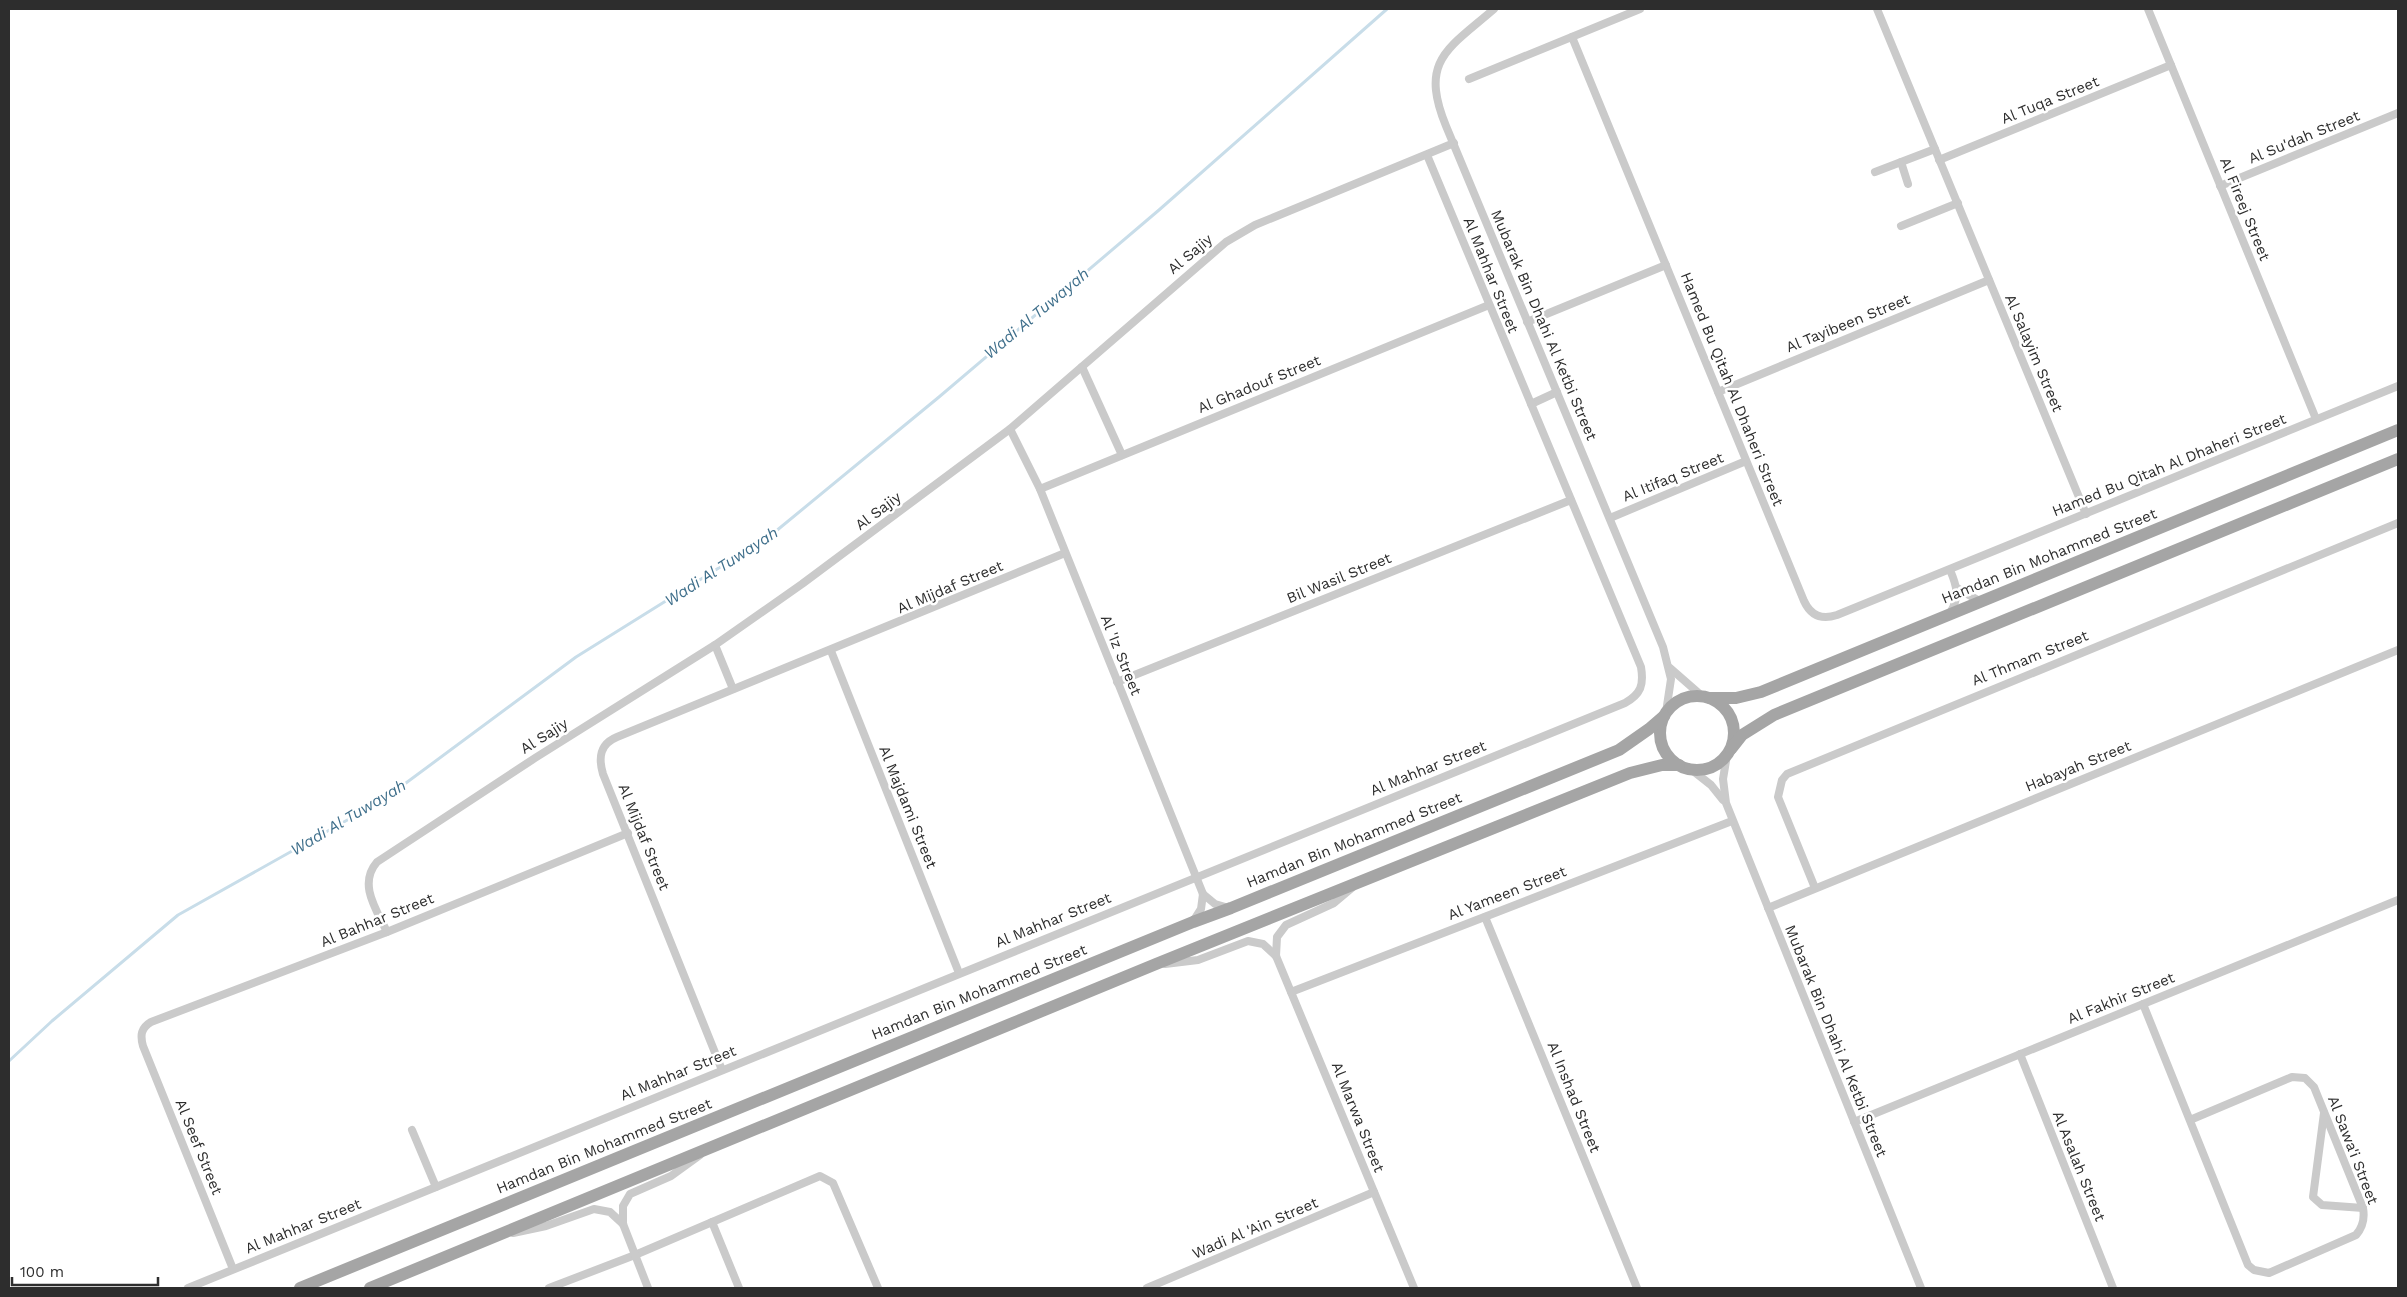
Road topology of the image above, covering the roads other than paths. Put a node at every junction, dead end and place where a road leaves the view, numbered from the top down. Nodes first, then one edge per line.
1 (1494, 9) edge
2 (1640, 9) edge
3 (1878, 9) edge
4 (2148, 9) edge
5 (1572, 37) junction
6 (2171, 65) junction
7 (1469, 79) dead end
8 (2398, 113) edge
9 (1454, 143) junction
10 (1935, 149) junction
11 (1427, 156) junction
12 (1939, 160) junction
13 (1900, 162) junction
14 (1875, 172) dead end
15 (1908, 184) dead end
16 (2220, 186) junction
17 (1958, 203) junction
18 (1901, 226) dead end
19 (1666, 265) junction
20 (1989, 280) junction
21 (1489, 305) junction
22 (1527, 322) junction
23 (1082, 367) junction
24 (2398, 386) edge
25 (1557, 392) junction
26 (1718, 392) junction
27 (1530, 404) junction
28 (2316, 419) junction
29 (1010, 429) junction
30 (2398, 430) edge
31 (1122, 456) junction
32 (2398, 459) edge
33 (1746, 461) junction
34 (1040, 489) junction
35 (1571, 500) junction
36 (2086, 514) junction
37 (1610, 518) junction
38 (2398, 523) edge
39 (1066, 554) junction
40 (1950, 570) junction
41 (1957, 588) junction
42 (1982, 602) junction
43 (1949, 614) junction
44 (715, 646) junction
45 (2398, 650) edge
46 (831, 651) junction
47 (1670, 668) junction
48 (1117, 682) junction
49 (733, 689) junction
50 (1706, 697) junction
51 (1665, 714) junction
52 (1729, 752) junction
53 (1679, 765) junction
54 (1692, 770) junction
55 (1726, 803) junction
56 (1732, 821) junction
57 (628, 833) junction
58 (1196, 877) junction
59 (1354, 885) junction
60 (1815, 888) junction
61 (1203, 894) junction
62 (2398, 900) edge
63 (1231, 908) junction
64 (1768, 908) junction
65 (1485, 917) junction
66 (1193, 922) junction
67 (387, 932) junction
68 (1276, 956) junction
69 (1156, 964) junction
70 (959, 973) junction
71 (1291, 992) junction
72 (2143, 1004) junction
73 (141, 1034) joint
74 (2020, 1054) junction
75 (722, 1070) junction
76 (2325, 1112) junction
77 (2190, 1120) junction
78 (1854, 1122) junction
79 (412, 1130) dead end
80 (706, 1151) junction
81 (436, 1187) junction
82 (1374, 1192) junction
83 (2363, 1208) junction
84 (712, 1222) junction
85 (623, 1224) junction
86 (499, 1235) junction
87 (635, 1255) junction
88 (233, 1269) junction
89 (188, 1288) edge
90 (300, 1288) edge
91 (370, 1288) edge
92 (549, 1288) edge
93 (648, 1288) edge
94 (739, 1288) edge
95 (878, 1288) edge
96 (1147, 1288) edge
97 (1414, 1288) edge
98 (1637, 1288) edge
99 (1921, 1288) edge
100 (2112, 1288) edge

1 - 9 street, Mubarak Bin Dhahi Al Ketbi Street
2 - 5 street
3 - 10 street, Al Salayim Street
4 - 6 street, Al Fireej Street
5 - 7 street
5 - 19 street, Hamed Bu Qitah Al Dhaheri Street
6 - 12 street, Al Tuqa Street
6 - 16 street, Al Fireej Street
8 - 16 street, Al Su'dah Street
9 - 11 street, Al Sajiy
9 - 22 street, Mubarak Bin Dhahi Al Ketbi Street
10 - 12 street, Al Salayim Street
10 - 13 street
11 - 21 street, Al Mahhar Street
11 - 23 street, Al Sajiy
12 - 17 street, Al Salayim Street
13 - 14 street
13 - 15 street
16 - 28 street, Al Fireej Street
17 - 18 street
17 - 20 street, Al Salayim Street
19 - 22 street
19 - 26 street, Hamed Bu Qitah Al Dhaheri Street
20 - 26 street, Al Tayibeen Street
20 - 36 street, Al Salayim Street
21 - 27 street, Al Mahhar Street
21 - 31 street, Al Ghadouf Street
22 - 25 street, Mubarak Bin Dhahi Al Ketbi Street
23 - 29 street, Al Sajiy
23 - 31 street
24 - 28 street, Hamed Bu Qitah Al Dhaheri Street
25 - 27 street
25 - 37 street, Mubarak Bin Dhahi Al Ketbi Street
26 - 33 street, Hamed Bu Qitah Al Dhaheri Street
27 - 35 street, Al Mahhar Street
28 - 36 street, Hamed Bu Qitah Al Dhaheri Street
29 - 34 street, Al 'Iz Street
29 - 44 street, Al Sajiy
30 - 42 main road, Hamdan Bin Mohammed Street
31 - 34 street, Al Ghadouf Street
32 - 52 main road
33 - 37 street, Al Itifaq Street
33 - 40 street, Hamed Bu Qitah Al Dhaheri Street
34 - 39 street, Al 'Iz Street
35 - 48 street, Bil Wasil Street
35 - 58 street, Al Mahhar Street
36 - 40 street, Hamed Bu Qitah Al Dhaheri Street
37 - 47 street, Mubarak Bin Dhahi Al Ketbi Street
38 - 60 street, Al Thmam Street
39 - 46 street, Al Mijdaf Street
39 - 48 street, Al 'Iz Street
40 - 41 street
41 - 42 street
41 - 43 street
42 - 43 main road, Hamdan Bin Mohammed Street
43 - 50 main road, Hamdan Bin Mohammed Street
44 - 49 street
44 - 67 street, Al Sajiy
45 - 60 street, Habayah Street
46 - 49 street, Al Mijdaf Street
46 - 70 street, Al Majdami Street
47 - 50 street, Mubarak Bin Dhahi Al Ketbi Street
47 - 51 street, Mubarak Bin Dhahi Al Ketbi Street
48 - 58 street, Al 'Iz Street
49 - 57 street, Al Mijdaf Street
50 - 51 main road
50 - 52 main road
51 - 53 main road
51 - 63 main road, Hamdan Bin Mohammed Street
52 - 54 main road
52 - 55 street, Mubarak Bin Dhahi Al Ketbi Street
53 - 54 main road
53 - 59 main road
54 - 55 street, Mubarak Bin Dhahi Al Ketbi Street
55 - 56 street, Mubarak Bin Dhahi Al Ketbi Street
56 - 64 street, Mubarak Bin Dhahi Al Ketbi Street
56 - 65 street, Al Yameen Street
57 - 67 street, Al Bahhar Street
57 - 75 street, Al Mijdaf Street
58 - 61 street, Al 'Iz Street
58 - 70 street, Al Mahhar Street
59 - 68 street
59 - 69 main road
60 - 64 street, Habayah Street
61 - 63 street
61 - 66 street
62 - 72 street, Al Fakhir Street
63 - 66 main road, Hamdan Bin Mohammed Street
64 - 78 street, Mubarak Bin Dhahi Al Ketbi Street
65 - 71 street, Al Yameen Street
65 - 98 street, Al Inshad Street
66 - 90 main road, Hamdan Bin Mohammed Street
67 - 73 street, Al Bahhar Street
68 - 69 street
68 - 71 street, Al Marwa Street
69 - 80 main road
70 - 75 street, Al Mahhar Street
71 - 82 street, Al Marwa Street
72 - 74 street, Al Fakhir Street
72 - 77 street, Al Sawa'i Street
73 - 88 street, Al Seef Street
74 - 78 street, Al Fakhir Street
74 - 100 street, Al Asalah Street
75 - 81 street, Al Mahhar Street
76 - 77 street, Al Sawa'i Street
76 - 83 street, Al Sawa'i Street
76 - 83 street
77 - 83 street, Al Sawa'i Street
78 - 99 street, Mubarak Bin Dhahi Al Ketbi Street
79 - 81 street
80 - 85 street
80 - 86 main road
81 - 88 street, Al Mahhar Street
82 - 96 street, Wadi Al 'Ain Street
82 - 97 street, Al Marwa Street
84 - 87 street
84 - 94 street
84 - 95 street
85 - 86 street
85 - 87 street
86 - 91 main road
87 - 92 street
87 - 93 street
88 - 89 street, Al Mahhar Street

